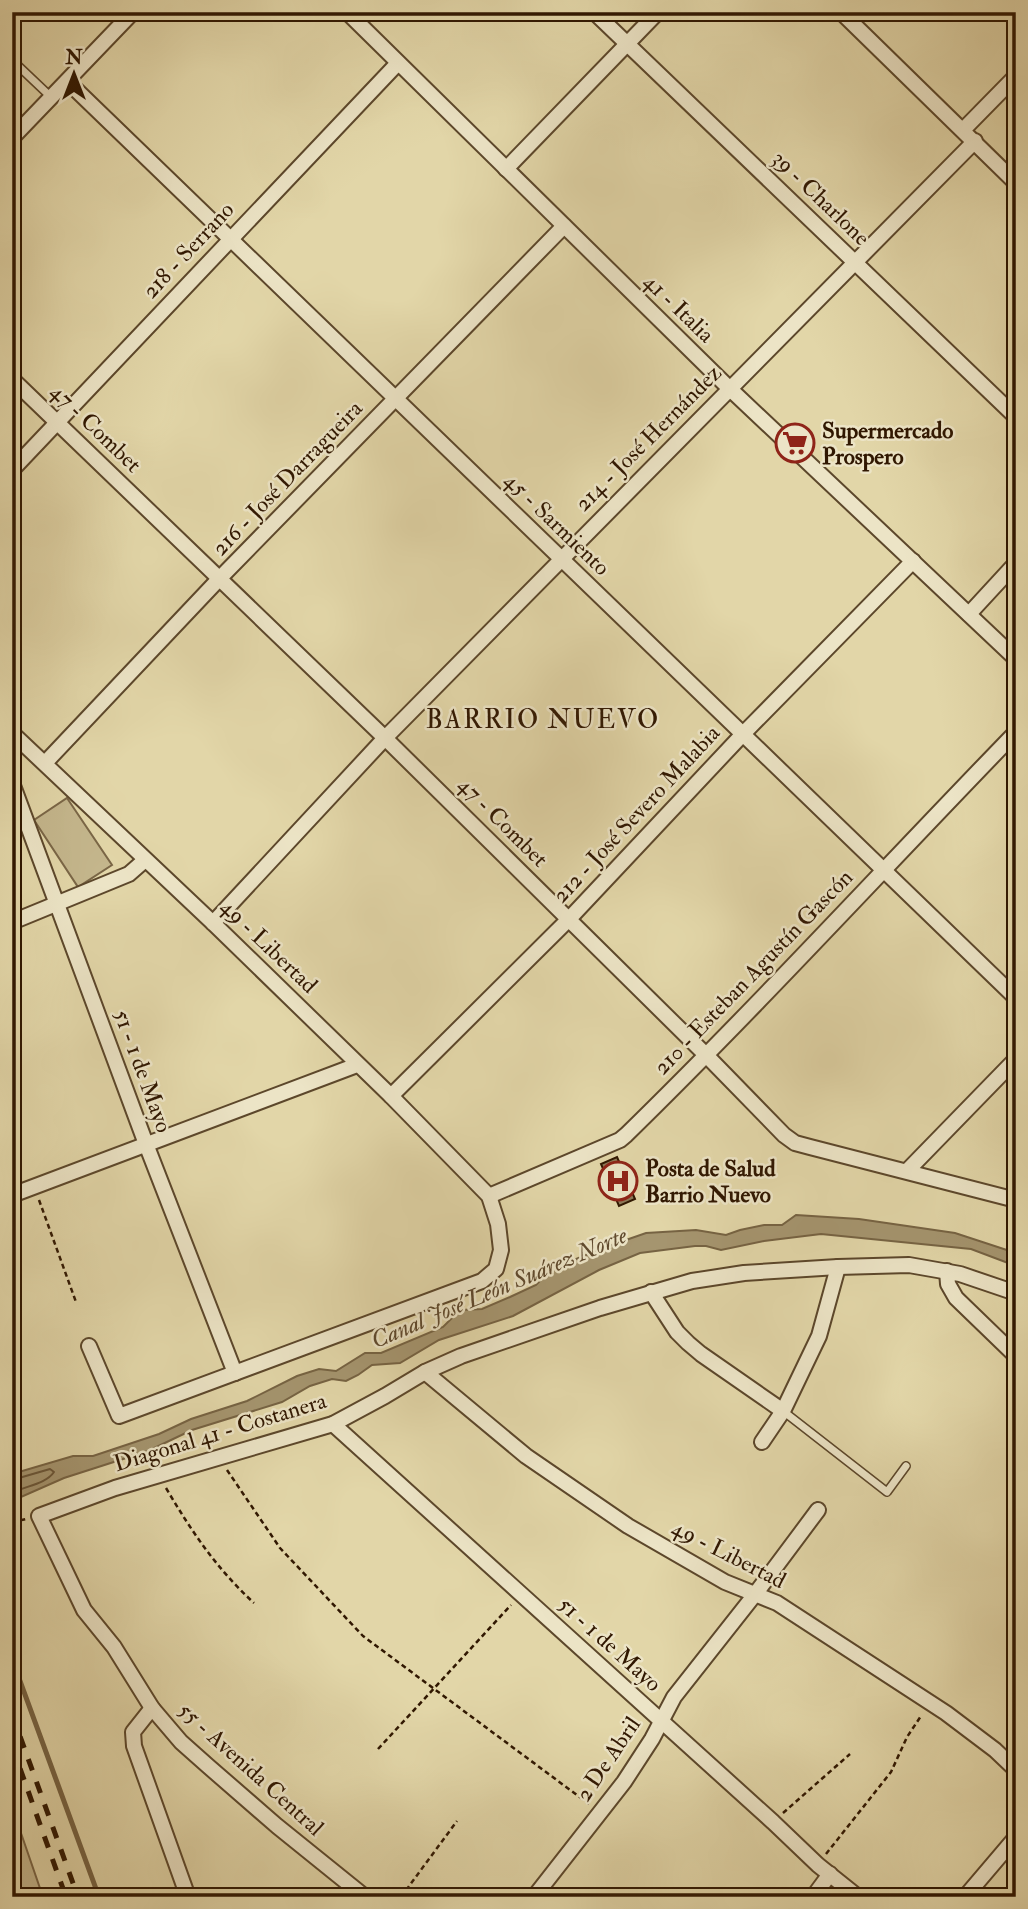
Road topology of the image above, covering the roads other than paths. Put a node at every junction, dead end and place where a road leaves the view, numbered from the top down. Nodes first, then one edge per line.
1 (133, 12) edge
2 (347, 12) edge
3 (594, 12) edge
4 (658, 12) edge
5 (842, 12) edge
6 (627, 44) junction
7 (12, 60) edge
8 (398, 63) junction
9 (1016, 76) edge
10 (68, 82) junction
11 (51, 98) junction
12 (963, 130) junction
13 (12, 138) edge
14 (975, 141) junction
15 (506, 169) junction
16 (1016, 183) edge
17 (564, 226) junction
18 (230, 238) junction
19 (855, 263) junction
20 (12, 379) edge
21 (729, 388) junction
22 (395, 400) junction
23 (1016, 416) edge
24 (58, 422) junction
25 (12, 470) edge
26 (561, 559) junction
27 (913, 561) junction
28 (1016, 563) edge
29 (219, 579) junction
30 (969, 614) junction
31 (1016, 659) edge
32 (1016, 732) edge
33 (12, 733) edge
34 (742, 734) junction
35 (385, 738) junction
36 (45, 763) junction
37 (12, 783) edge
38 (145, 860) junction
39 (883, 869) junction
40 (58, 903) junction
41 (569, 919) junction
42 (12, 922) edge
43 (213, 923) junction
44 (1016, 998) edge
45 (707, 1056) junction
46 (1016, 1059) edge
47 (357, 1065) junction
48 (391, 1096) junction
49 (145, 1143) junction
50 (907, 1171) junction
51 (12, 1195) edge
52 (489, 1196) junction
53 (1016, 1200) edge
54 (838, 1267) junction
55 (947, 1271) junction
56 (651, 1292) junction
57 (1016, 1293) edge
58 (89, 1346) dead end
59 (1016, 1356) edge
60 (425, 1372) junction
61 (235, 1373) junction
62 (783, 1411) junction
63 (333, 1424) junction
64 (762, 1442) dead end
65 (906, 1466) dead end
66 (818, 1510) dead end
67 (39, 1516) joint
68 (756, 1593) junction
69 (152, 1708) junction
70 (661, 1721) junction
71 (1016, 1770) edge
72 (1016, 1837) edge
73 (830, 1874) junction
74 (188, 1897) edge
75 (365, 1897) edge
76 (534, 1897) edge
77 (813, 1897) edge
78 (858, 1897) edge
79 (965, 1897) edge

1 - 10 street
2 - 8 street, 41 - Italia
3 - 6 street, 39 - Charlone
4 - 6 street
5 - 12 street
6 - 15 street
6 - 19 street, 39 - Charlone
7 - 11 lane
8 - 15 street, 41 - Italia
8 - 18 street, 218 - Serrano
9 - 12 street
10 - 11 street
10 - 18 street, 45 - Sarmiento
11 - 13 street
12 - 14 street
14 - 16 street
14 - 19 street, 214 - José Hernández
15 - 17 street, 41 - Italia
17 - 21 street, 41 - Italia
17 - 22 street, 216 - José Darragueira
18 - 22 street, 45 - Sarmiento
18 - 24 street, 218 - Serrano
19 - 21 street, 214 - José Hernández
19 - 23 street, 39 - Charlone
20 - 24 street, 47 - Combet
21 - 26 street, 214 - José Hernández
21 - 27 street, 41 - Italia
22 - 26 street, 45 - Sarmiento
22 - 29 street, 216 - José Darragueira
24 - 25 street, 218 - Serrano
24 - 29 street, 47 - Combet
26 - 34 street, 45 - Sarmiento
26 - 35 street, 214 - José Hernández
27 - 30 street, 41 - Italia
27 - 34 street, 212 - José Severo Malabia
28 - 30 street
29 - 35 street, 47 - Combet
29 - 36 street, 216 - José Darragueira
30 - 31 street, 41 - Italia
32 - 39 street, 210 - Esteban Agustín Gascón
33 - 36 street, 49 - Libertad
34 - 39 street, 45 - Sarmiento
34 - 41 street, 212 - José Severo Malabia
35 - 41 street, 47 - Combet
35 - 43 street, 214 - José Hernández
36 - 38 street, 49 - Libertad
37 - 40 street, 51 - 1 de Mayo
38 - 40 street
38 - 43 street, 49 - Libertad
39 - 44 street, 45 - Sarmiento
39 - 45 street, 210 - Esteban Agustín Gascón
40 - 42 street
40 - 49 street, 51 - 1 de Mayo
41 - 45 street, 47 - Combet
41 - 48 street, 212 - José Severo Malabia
43 - 47 street, 49 - Libertad
45 - 50 street, 47 - Combet
45 - 52 street, 210 - Esteban Agustín Gascón
46 - 50 street
47 - 48 street, 49 - Libertad
47 - 49 street
48 - 52 street, 49 - Libertad
49 - 51 street
49 - 61 street, 51 - 1 de Mayo
50 - 53 street, 47 - Combet
52 - 61 street
54 - 55 street, Diagonal 41 - Costanera
54 - 56 street, Diagonal 41 - Costanera
54 - 62 street
55 - 57 street, Diagonal 41 - Costanera
55 - 59 street
56 - 60 street, Diagonal 41 - Costanera
56 - 62 street
58 - 61 street
60 - 63 street, Diagonal 41 - Costanera
60 - 68 street, 49 - Libertad
62 - 64 street
62 - 65 lane
63 - 67 street, Diagonal 41 - Costanera
63 - 70 street, 51 - 1 de Mayo
66 - 68 street, 2 De Abril
67 - 69 street, 55 - Avenida Central
68 - 70 street, 2 De Abril
68 - 71 street, 49 - Libertad
69 - 74 street
69 - 75 street, 55 - Avenida Central
70 - 73 street, 51 - 1 de Mayo
70 - 76 street, 2 De Abril
72 - 79 street
73 - 77 street
73 - 78 street, 51 - 1 de Mayo

